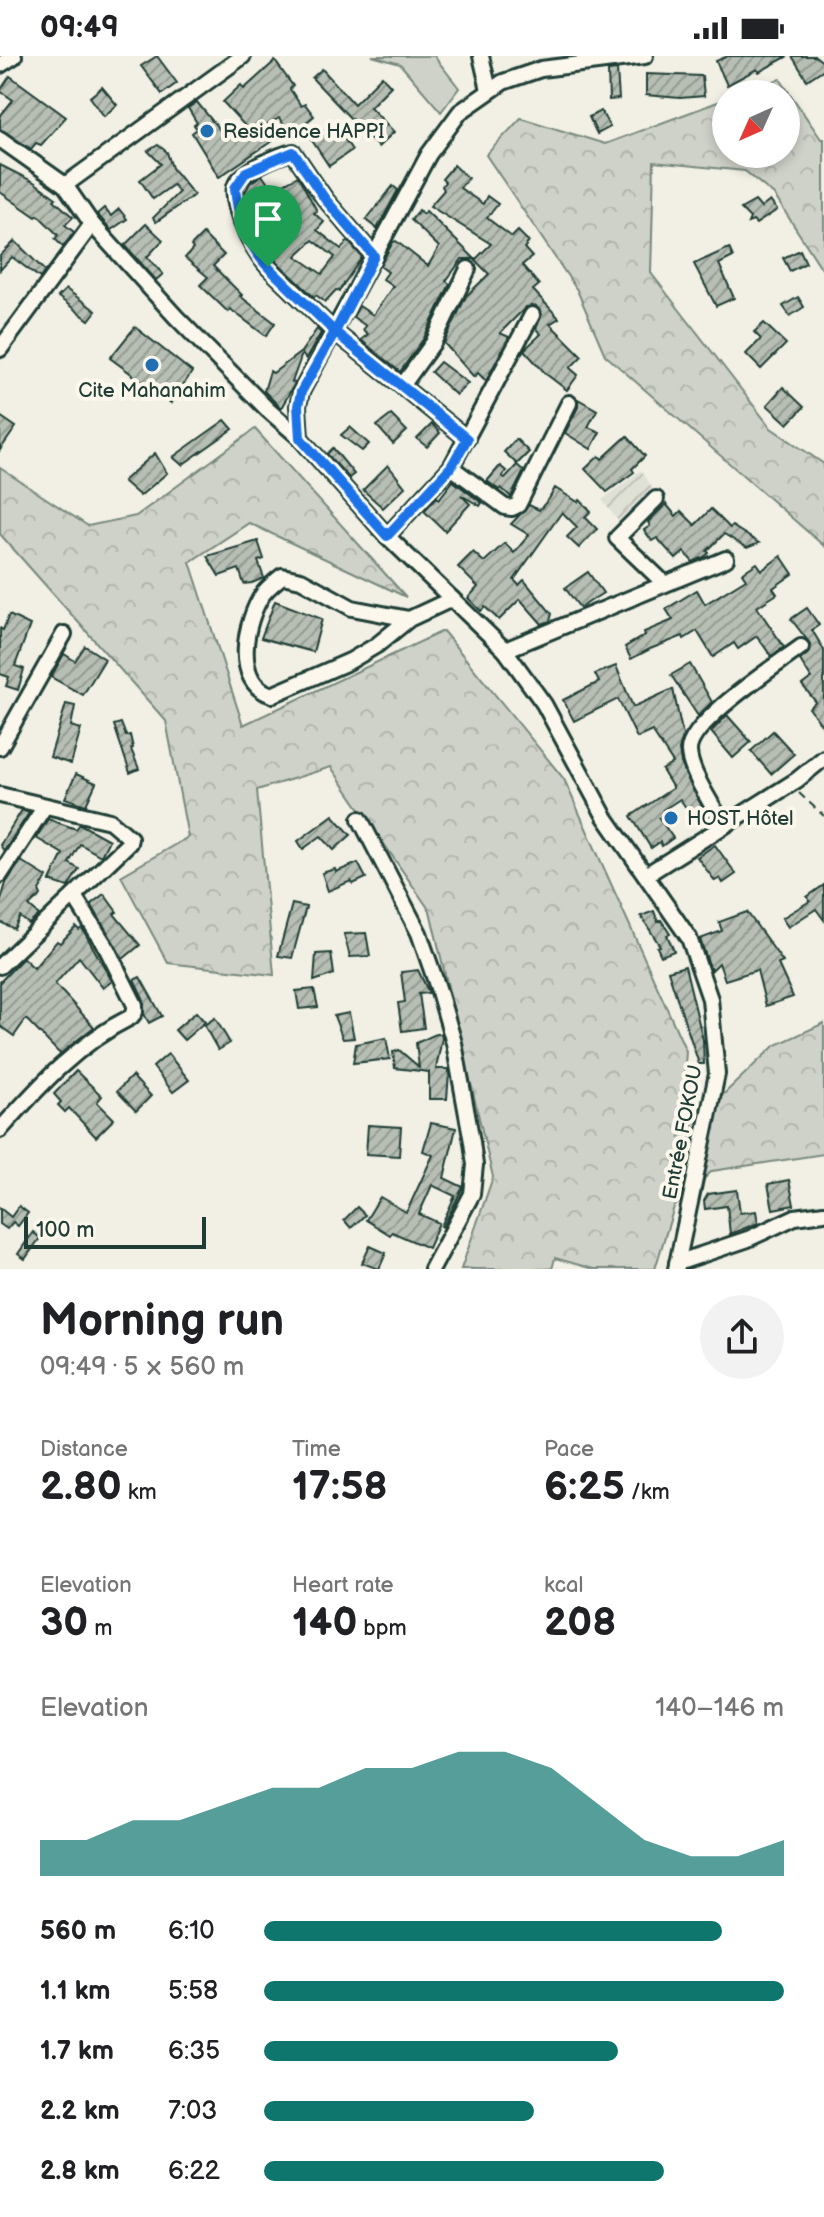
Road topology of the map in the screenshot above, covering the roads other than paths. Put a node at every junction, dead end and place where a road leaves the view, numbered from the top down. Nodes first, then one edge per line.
1 (14, 56) edge
2 (243, 56) edge
3 (481, 56) edge
4 (645, 56) edge
5 (0, 65) edge
6 (489, 90) junction
7 (2, 144) edge
8 (65, 185) junction
9 (92, 224) junction
10 (374, 256) junction
11 (468, 269) dead end
12 (532, 315) dead end
13 (335, 332) junction
14 (0, 349) edge
15 (402, 386) junction
16 (569, 403) dead end
17 (300, 438) junction
18 (467, 439) junction
19 (451, 467) junction
20 (656, 499) dead end
21 (387, 536) junction
22 (726, 559) dead end
23 (665, 584) junction
24 (452, 599) junction
25 (409, 619) junction
26 (64, 634) dead end
27 (801, 647) dead end
28 (505, 650) junction
29 (0, 747) edge
30 (824, 758) edge
31 (0, 795) edge
32 (45, 806) junction
33 (360, 819) dead end
34 (724, 826) junction
35 (0, 875) edge
36 (646, 875) junction
37 (74, 896) junction
38 (0, 966) edge
39 (0, 1130) edge
40 (824, 1213) edge
41 (676, 1266) edge
42 (432, 1269) edge

1 - 5 street
2 - 8 street
3 - 6 street
4 - 6 street
6 - 10 street
7 - 8 street
8 - 9 street, Entrée FOKOU
9 - 14 street
9 - 17 street, Entrée FOKOU
10 - 13 street
10 - 13 street
11 - 15 street
12 - 18 street
13 - 15 street
13 - 17 street
15 - 18 street
16 - 19 street
17 - 21 street, Entrée FOKOU
18 - 19 street
19 - 21 street
20 - 23 street
21 - 24 street, Entrée FOKOU
22 - 23 street
23 - 28 street
24 - 25 street
24 - 28 street, Entrée FOKOU
25 - 25 street
26 - 29 street
27 - 34 street
28 - 36 street, Entrée FOKOU
30 - 34 street
31 - 32 street
32 - 35 street
32 - 37 street
33 - 42 street
34 - 36 street
36 - 41 street, Entrée FOKOU
37 - 38 street
37 - 39 street
40 - 41 street

